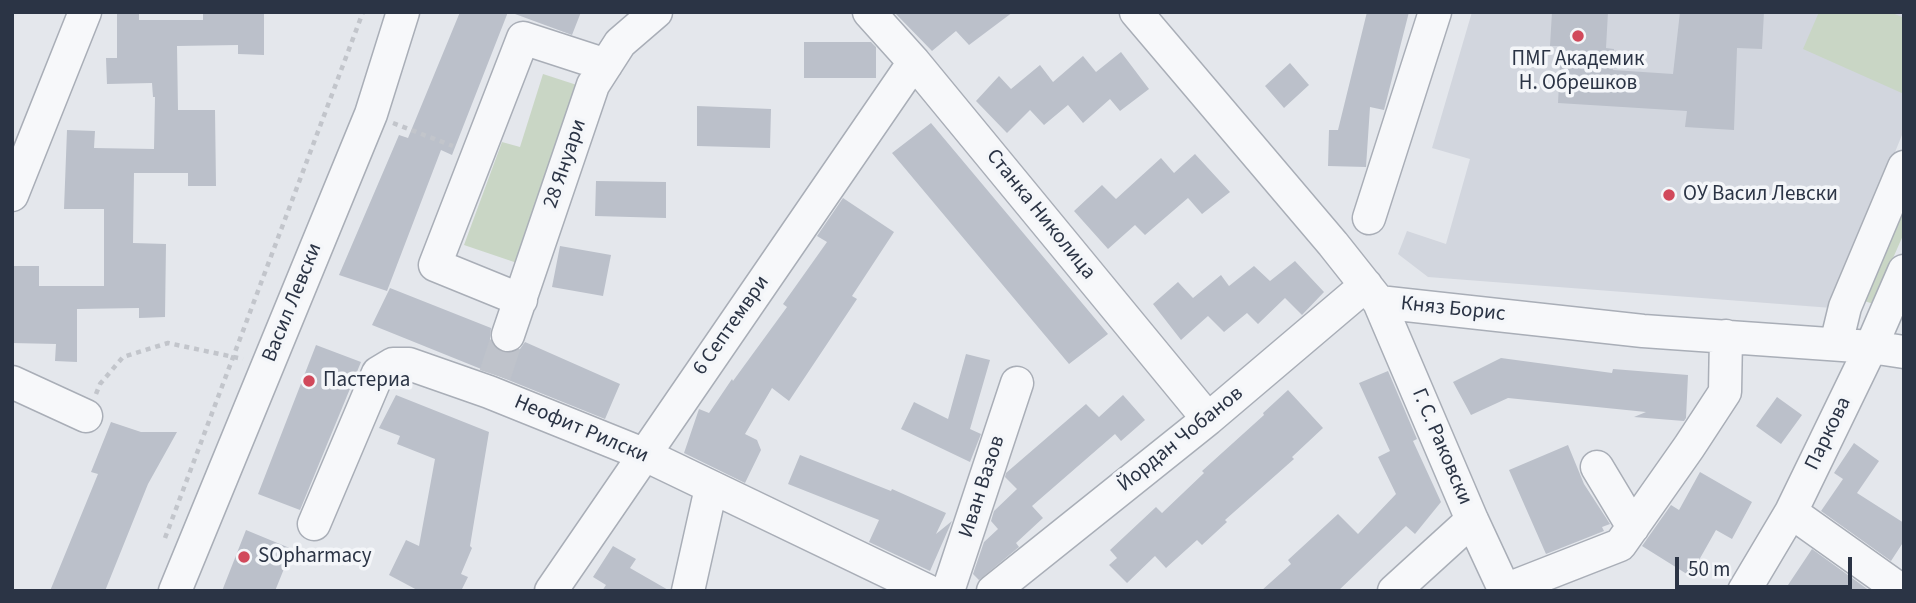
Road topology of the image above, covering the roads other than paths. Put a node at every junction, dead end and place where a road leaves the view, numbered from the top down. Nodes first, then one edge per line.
1 (85, 12) edge
2 (403, 12) edge
3 (869, 12) edge
4 (1435, 12) edge
5 (639, 18) edge
6 (1151, 18) edge
7 (914, 62) junction
8 (606, 65) junction
9 (1904, 167) edge
10 (12, 195) edge
11 (1369, 218) dead end
12 (1904, 271) edge
13 (1373, 294) junction
14 (521, 300) junction
15 (508, 335) tunnel mouth
16 (1726, 336) junction
17 (1836, 344) junction
18 (1871, 346) junction
19 (1904, 352) edge
20 (12, 382) edge
21 (1017, 383) dead end
22 (86, 416) road end
23 (1208, 419) junction
24 (643, 454) junction
25 (1597, 467) dead end
26 (711, 488) junction
27 (1791, 512) junction
28 (1472, 520) junction
29 (314, 524) dead end
30 (1633, 527) junction
31 (1505, 590) edge
32 (175, 591) edge
33 (551, 591) edge
34 (688, 591) edge
35 (928, 591) edge
36 (948, 591) edge
37 (993, 591) edge
38 (1394, 591) edge
39 (1744, 591) edge
40 (1902, 591) edge

1 - 10 street
2 - 32 street, Васил Левски
3 - 7 street, Станка Николица
4 - 11 street
5 - 8 street, 28 Януари
6 - 13 street
7 - 23 street, Станка Николица
7 - 24 street, 6 Септември
8 - 14 street, 28 Януари
8 - 14 street
9 - 17 street
12 - 18 street, Паркова
13 - 16 street, Княз Борис
13 - 23 street, Йордан Чобанов
13 - 28 street, Г. С. Раковски
14 - 15 street, 28 Януари
16 - 17 street, Княз Борис
16 - 30 street
17 - 18 street, Княз Борис
18 - 19 street, Княз Борис
18 - 27 street, Паркова
20 - 22 street
21 - 36 street, Иван Вазов
23 - 37 street, Йордан Чобанов
24 - 26 street, Неофит Рилски
24 - 29 street, Неофит Рилски
24 - 33 street, 6 Септември
25 - 30 street
26 - 34 street
26 - 35 street, Неофит Рилски
27 - 39 street, Паркова
27 - 40 street
28 - 31 street, Г. С. Раковски
28 - 38 street
30 - 31 street

